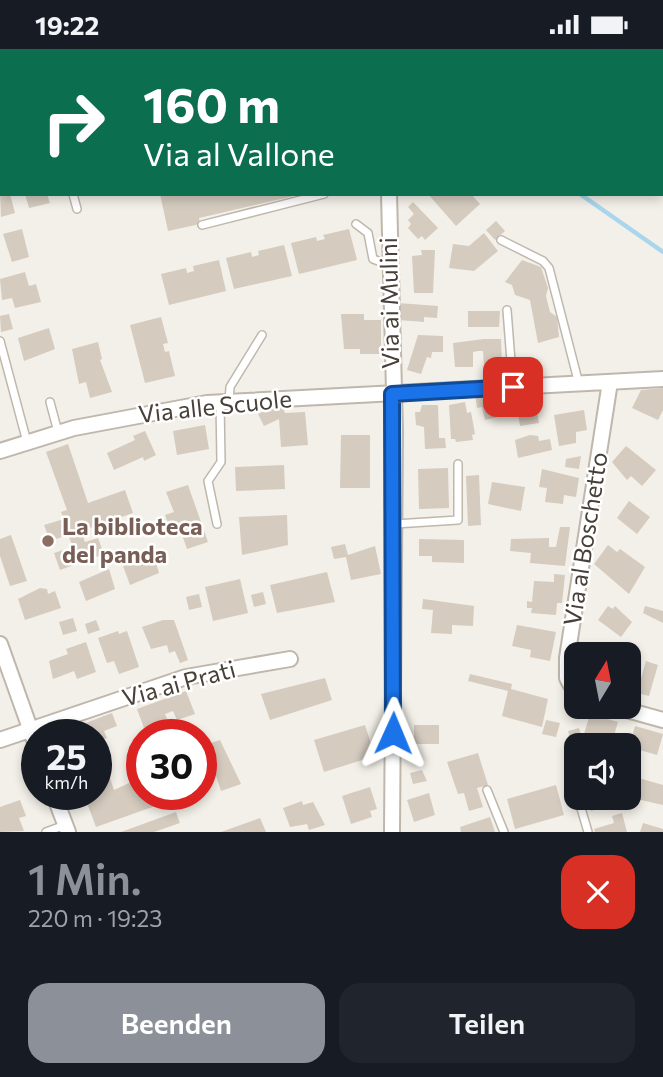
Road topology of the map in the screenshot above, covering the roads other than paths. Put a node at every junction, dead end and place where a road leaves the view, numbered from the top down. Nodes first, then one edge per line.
1 (74, 196) edge
2 (316, 196) edge
3 (389, 196) edge
4 (77, 209) dead end
5 (356, 224) dead end
6 (202, 225) dead end
7 (501, 240) dead end
8 (389, 265) junction
9 (507, 310) dead end
10 (262, 335) dead end
11 (0, 341) edge
12 (663, 379) edge
13 (610, 382) junction
14 (579, 384) junction
15 (513, 387) junction
16 (392, 394) junction
17 (50, 402) dead end
18 (224, 402) junction
19 (58, 432) junction
20 (27, 442) junction
21 (0, 451) edge
22 (458, 464) dead end
23 (217, 524) dead end
24 (395, 524) junction
25 (569, 642) edge
26 (0, 644) edge
27 (290, 659) dead end
28 (641, 714) edge
29 (26, 719) edge
30 (60, 719) edge
31 (663, 720) edge
32 (21, 732) edge
33 (0, 740) edge
34 (487, 790) dead end
35 (59, 810) edge
36 (582, 810) edge
37 (66, 828) edge
38 (46, 832) edge
39 (392, 832) edge
40 (504, 832) edge
41 (588, 832) edge

1 - 4 lane
2 - 6 lane
3 - 8 street, Via ai Mulini
5 - 8 lane
7 - 14 lane
8 - 16 street, Via ai Mulini
9 - 15 lane
10 - 18 lane
11 - 20 lane
12 - 13 street, Via alle Scuole
13 - 14 street, Via alle Scuole
13 - 25 street, Via al Boschetto
14 - 15 street, Via alle Scuole
15 - 16 street, Via alle Scuole
16 - 18 street, Via alle Scuole
16 - 24 street, Via ai Mulini
17 - 19 lane
18 - 19 street, Via alle Scuole
18 - 23 lane
19 - 20 street, Via alle Scuole
20 - 21 street, Via alle Scuole
22 - 24 lane
24 - 39 street, Via ai Mulini
26 - 29 street
27 - 30 street, Via ai Prati
28 - 31 street
32 - 33 street, Via ai Prati
34 - 40 lane
35 - 37 street
36 - 41 lane
37 - 38 lane

